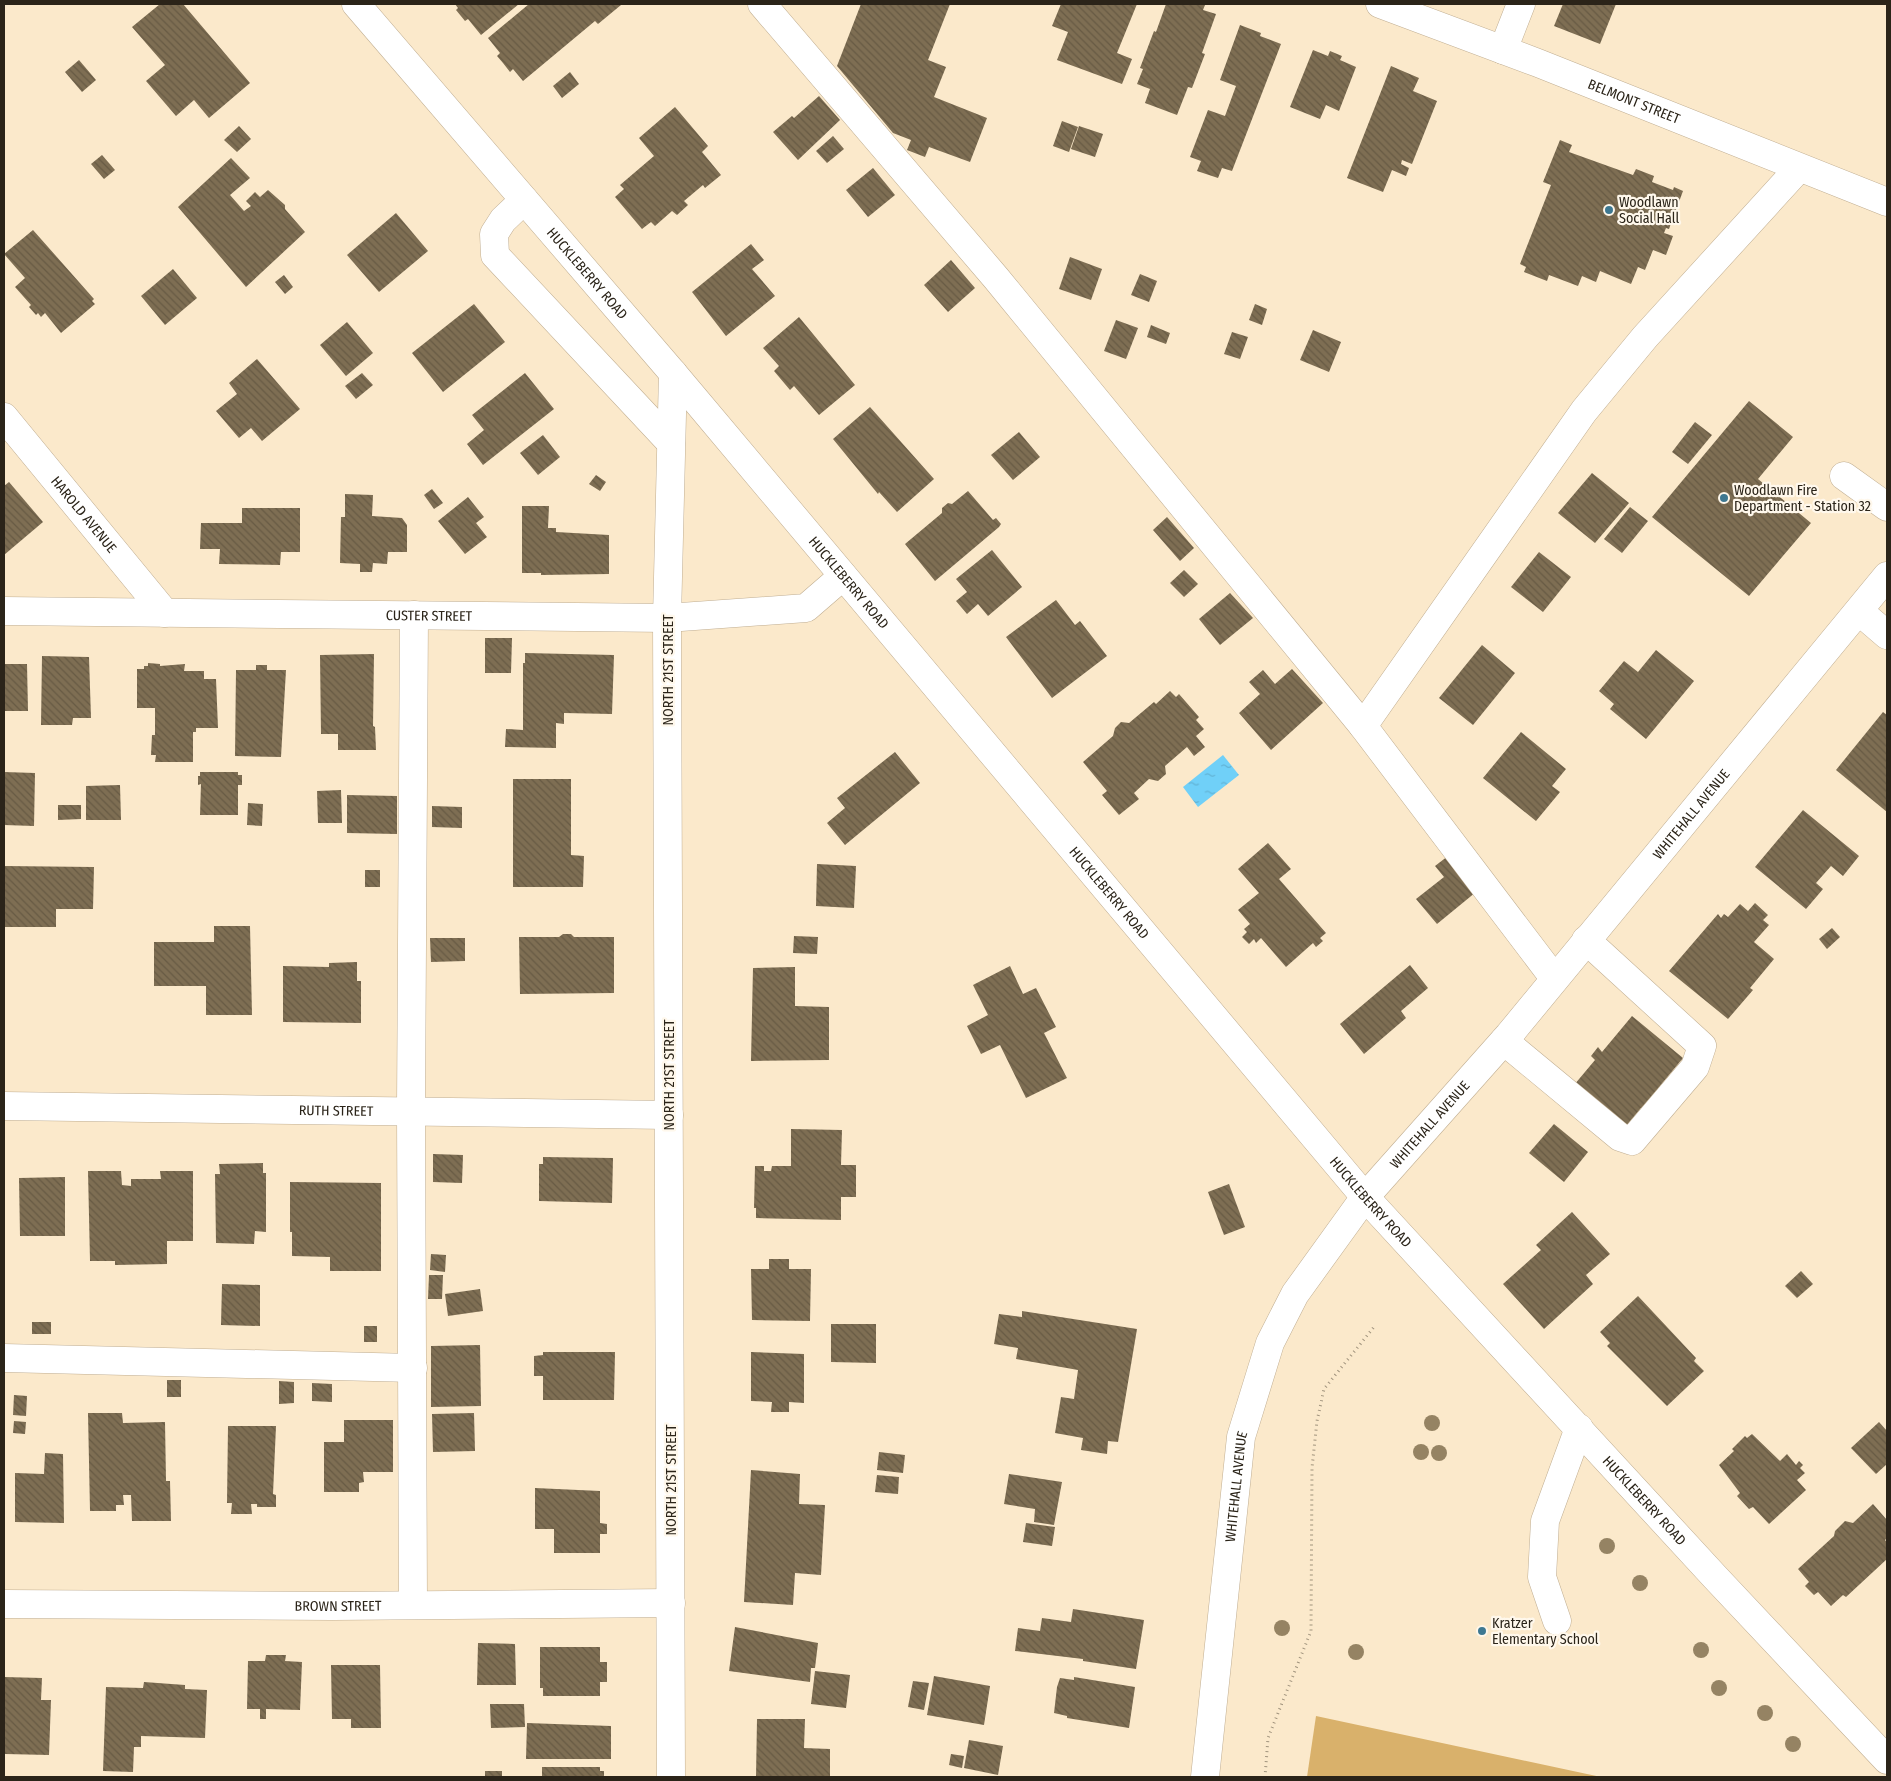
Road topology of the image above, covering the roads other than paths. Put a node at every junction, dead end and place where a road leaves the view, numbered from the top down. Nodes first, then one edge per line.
1 (356, 4) edge
2 (762, 4) edge
3 (1380, 4) edge
4 (1521, 4) edge
5 (1503, 50) junction
6 (1799, 168) junction
7 (524, 200) junction
8 (1887, 202) edge
9 (673, 373) junction
10 (4, 417) edge
11 (671, 443) junction
12 (1844, 476) dead end
13 (1887, 507) edge
14 (843, 576) junction
15 (1887, 576) edge
16 (4, 611) edge
17 (1859, 611) junction
18 (165, 613) junction
19 (414, 615) junction
20 (668, 618) junction
21 (1887, 635) edge
22 (1363, 726) junction
23 (1586, 940) junction
24 (1554, 978) junction
25 (1504, 1041) junction
26 (4, 1106) edge
27 (411, 1110) junction
28 (670, 1115) junction
29 (1365, 1197) junction
30 (4, 1358) edge
31 (413, 1368) junction
32 (1579, 1428) junction
33 (4, 1604) edge
34 (413, 1604) junction
35 (671, 1604) junction
36 (1557, 1621) dead end
37 (1887, 1760) edge
38 (671, 1777) edge
39 (1206, 1777) edge

1 - 7 street, HUCKLEBERRY ROAD
2 - 22 street
3 - 5 street, BELMONT STREET
4 - 5 street
5 - 6 street, BELMONT STREET
6 - 8 street, BELMONT STREET
6 - 22 street
7 - 9 street, HUCKLEBERRY ROAD
7 - 11 street
9 - 11 street, NORTH 21ST STREET
9 - 14 street, HUCKLEBERRY ROAD
10 - 18 street, HAROLD AVENUE
11 - 20 street, NORTH 21ST STREET
12 - 13 street
14 - 20 street, CUSTER STREET
14 - 29 street, HUCKLEBERRY ROAD
15 - 17 street, WHITEHALL AVENUE
16 - 18 street, CUSTER STREET
17 - 21 street
17 - 23 street, WHITEHALL AVENUE
18 - 19 street, CUSTER STREET
19 - 20 street, CUSTER STREET
19 - 27 street
20 - 28 street, NORTH 21ST STREET
22 - 24 street
23 - 24 street, WHITEHALL AVENUE
23 - 25 street
24 - 25 street, WHITEHALL AVENUE
25 - 29 street, WHITEHALL AVENUE
26 - 27 street, RUTH STREET
27 - 28 street, RUTH STREET
27 - 31 street
28 - 35 street, NORTH 21ST STREET
29 - 32 street, HUCKLEBERRY ROAD
29 - 39 street, WHITEHALL AVENUE
30 - 31 street
31 - 34 street
32 - 36 street
32 - 37 street, HUCKLEBERRY ROAD
33 - 34 street, BROWN STREET
34 - 35 street, BROWN STREET
35 - 38 street, NORTH 21ST STREET

